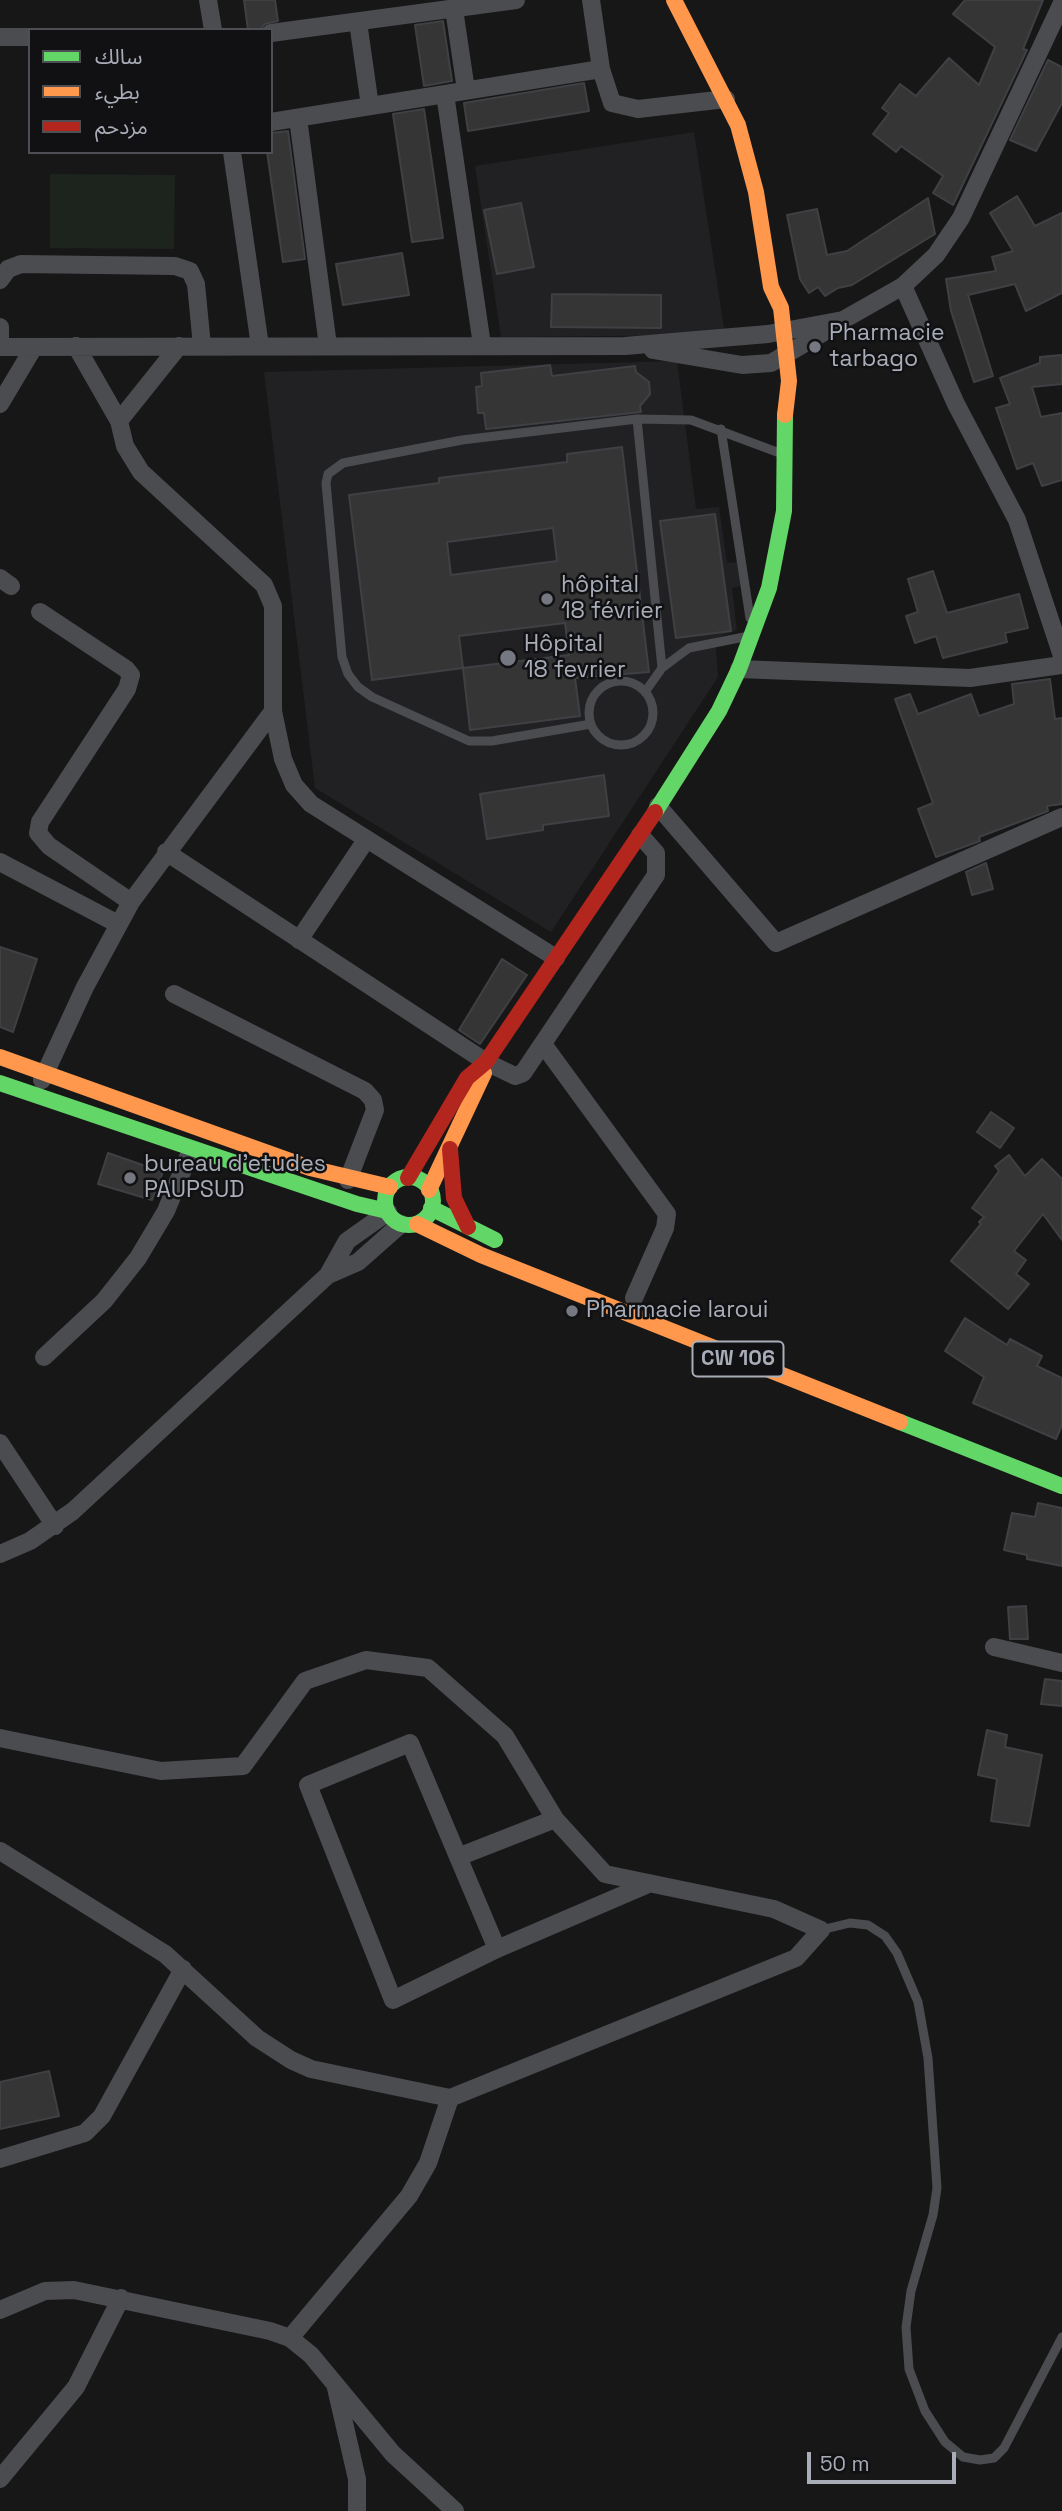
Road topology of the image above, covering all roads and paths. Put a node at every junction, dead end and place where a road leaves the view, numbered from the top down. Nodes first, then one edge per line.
1 (208, 0) edge
2 (516, 0) edge
3 (591, 0) edge
4 (674, 0) edge
5 (1062, 3) edge
6 (427, 7) edge
7 (454, 9) junction
8 (358, 22) junction
9 (213, 28) edge
10 (273, 33) edge
11 (0, 37) edge
12 (28, 37) edge
13 (1053, 46) edge
14 (601, 69) junction
15 (466, 90) junction
16 (445, 94) junction
17 (726, 99) junction
18 (370, 106) junction
19 (298, 118) junction
20 (273, 122) edge
21 (232, 154) edge
22 (0, 280) edge
23 (903, 286) junction
24 (843, 320) junction
25 (0, 327) edge
26 (776, 333) junction
27 (482, 345) junction
28 (34, 346) junction
29 (76, 346) junction
30 (179, 346) junction
31 (202, 346) junction
32 (260, 346) junction
33 (328, 346) junction
34 (625, 346) junction
35 (0, 347) edge
36 (778, 360) junction
37 (0, 404) edge
38 (637, 419) junction
39 (119, 421) junction
40 (721, 429) junction
41 (787, 456) junction
42 (40, 612) dead end
43 (753, 635) junction
44 (1062, 656) edge
45 (1062, 665) edge
46 (662, 668) junction
47 (739, 669) junction
48 (645, 691) junction
49 (273, 711) junction
50 (591, 724) junction
51 (658, 806) junction
52 (1062, 817) edge
53 (639, 835) junction
54 (366, 840) junction
55 (166, 852) junction
56 (0, 862) edge
57 (131, 902) junction
58 (118, 923) junction
59 (299, 940) junction
60 (556, 958) junction
61 (174, 994) dead end
62 (543, 1044) junction
63 (0, 1057) edge
64 (486, 1062) junction
65 (46, 1073) junction
66 (0, 1083) edge
67 (34, 1096) junction
68 (450, 1149) junction
69 (191, 1150) junction
70 (408, 1178) junction
71 (348, 1180) junction
72 (390, 1187) junction
73 (429, 1190) junction
74 (432, 1208) junction
75 (398, 1218) junction
76 (467, 1227) junction
77 (512, 1248) dead end
78 (628, 1295) joint
79 (44, 1357) dead end
80 (0, 1443) edge
81 (1062, 1470) edge
82 (1062, 1486) edge
83 (55, 1526) junction
84 (0, 1554) edge
85 (994, 1647) dead end
86 (1062, 1663) edge
87 (0, 1738) edge
88 (555, 1819) junction
89 (0, 1851) edge
90 (458, 1857) junction
91 (646, 1885) junction
92 (821, 1930) junction
93 (497, 1949) junction
94 (183, 1969) junction
95 (450, 2098) junction
96 (0, 2159) edge
97 (121, 2298) junction
98 (0, 2310) edge
99 (1062, 2337) edge
100 (290, 2338) junction
101 (336, 2387) junction
102 (0, 2479) edge
103 (357, 2511) edge
104 (454, 2511) edge

1 - 9 street
2 - 7 street
3 - 14 street
4 - 17 main road
5 - 13 street
6 - 7 street
6 - 8 street
7 - 15 street
8 - 10 street
8 - 18 street
11 - 12 street
13 - 23 street
14 - 15 street
14 - 17 street
15 - 16 street
16 - 18 street
16 - 27 street
17 - 26 main road
18 - 19 street
19 - 20 street
19 - 33 street
21 - 32 street
22 - 31 street
23 - 24 street
23 - 44 street
24 - 26 street
24 - 36 street
25 - 35 street
26 - 34 street
26 - 36 main road
27 - 33 street
27 - 34 street
28 - 29 street
28 - 35 street
28 - 37 street
29 - 30 street
29 - 39 street
30 - 31 street
30 - 39 street
31 - 32 street
32 - 33 street
34 - 36 street
36 - 41 main road
38 - 40 lane
38 - 46 lane
38 - 50 lane
39 - 49 street
40 - 41 lane
40 - 43 lane
41 - 43 main road
42 - 57 street
43 - 46 lane
43 - 47 main road
45 - 47 street
46 - 48 lane
47 - 51 main road
48 - 50 lane
48 - 50 lane
49 - 54 street
49 - 55 street
51 - 52 street
51 - 53 main road
53 - 60 main road
53 - 62 street
54 - 59 street
54 - 60 street
55 - 57 street
55 - 59 street
56 - 58 street
57 - 58 street
58 - 65 street
59 - 64 street
60 - 64 main road
61 - 71 street
62 - 64 street
62 - 78 street
63 - 65 main road
64 - 68 main road
64 - 70 main road
65 - 67 street
65 - 71 main road
66 - 67 main road, CW 106
67 - 69 main road, CW 106
68 - 73 main road
68 - 76 main road
69 - 75 main road, CW 106
69 - 79 street
70 - 72 main road
70 - 73 main road
71 - 72 main road
72 - 75 main road
73 - 74 main road
74 - 75 main road
74 - 76 main road
75 - 82 main road, CW 106
75 - 83 street
76 - 77 main road
78 - 81 main road, CW 106
80 - 83 street
83 - 84 street
85 - 86 street
87 - 88 street
88 - 90 street
88 - 91 street
89 - 94 street
90 - 93 street
90 - 93 street
91 - 92 street
91 - 93 street
92 - 95 street
92 - 99 lane
94 - 95 street
94 - 96 street
95 - 100 street
97 - 98 street
97 - 100 street
97 - 102 street
100 - 101 street
101 - 103 street
101 - 104 street

